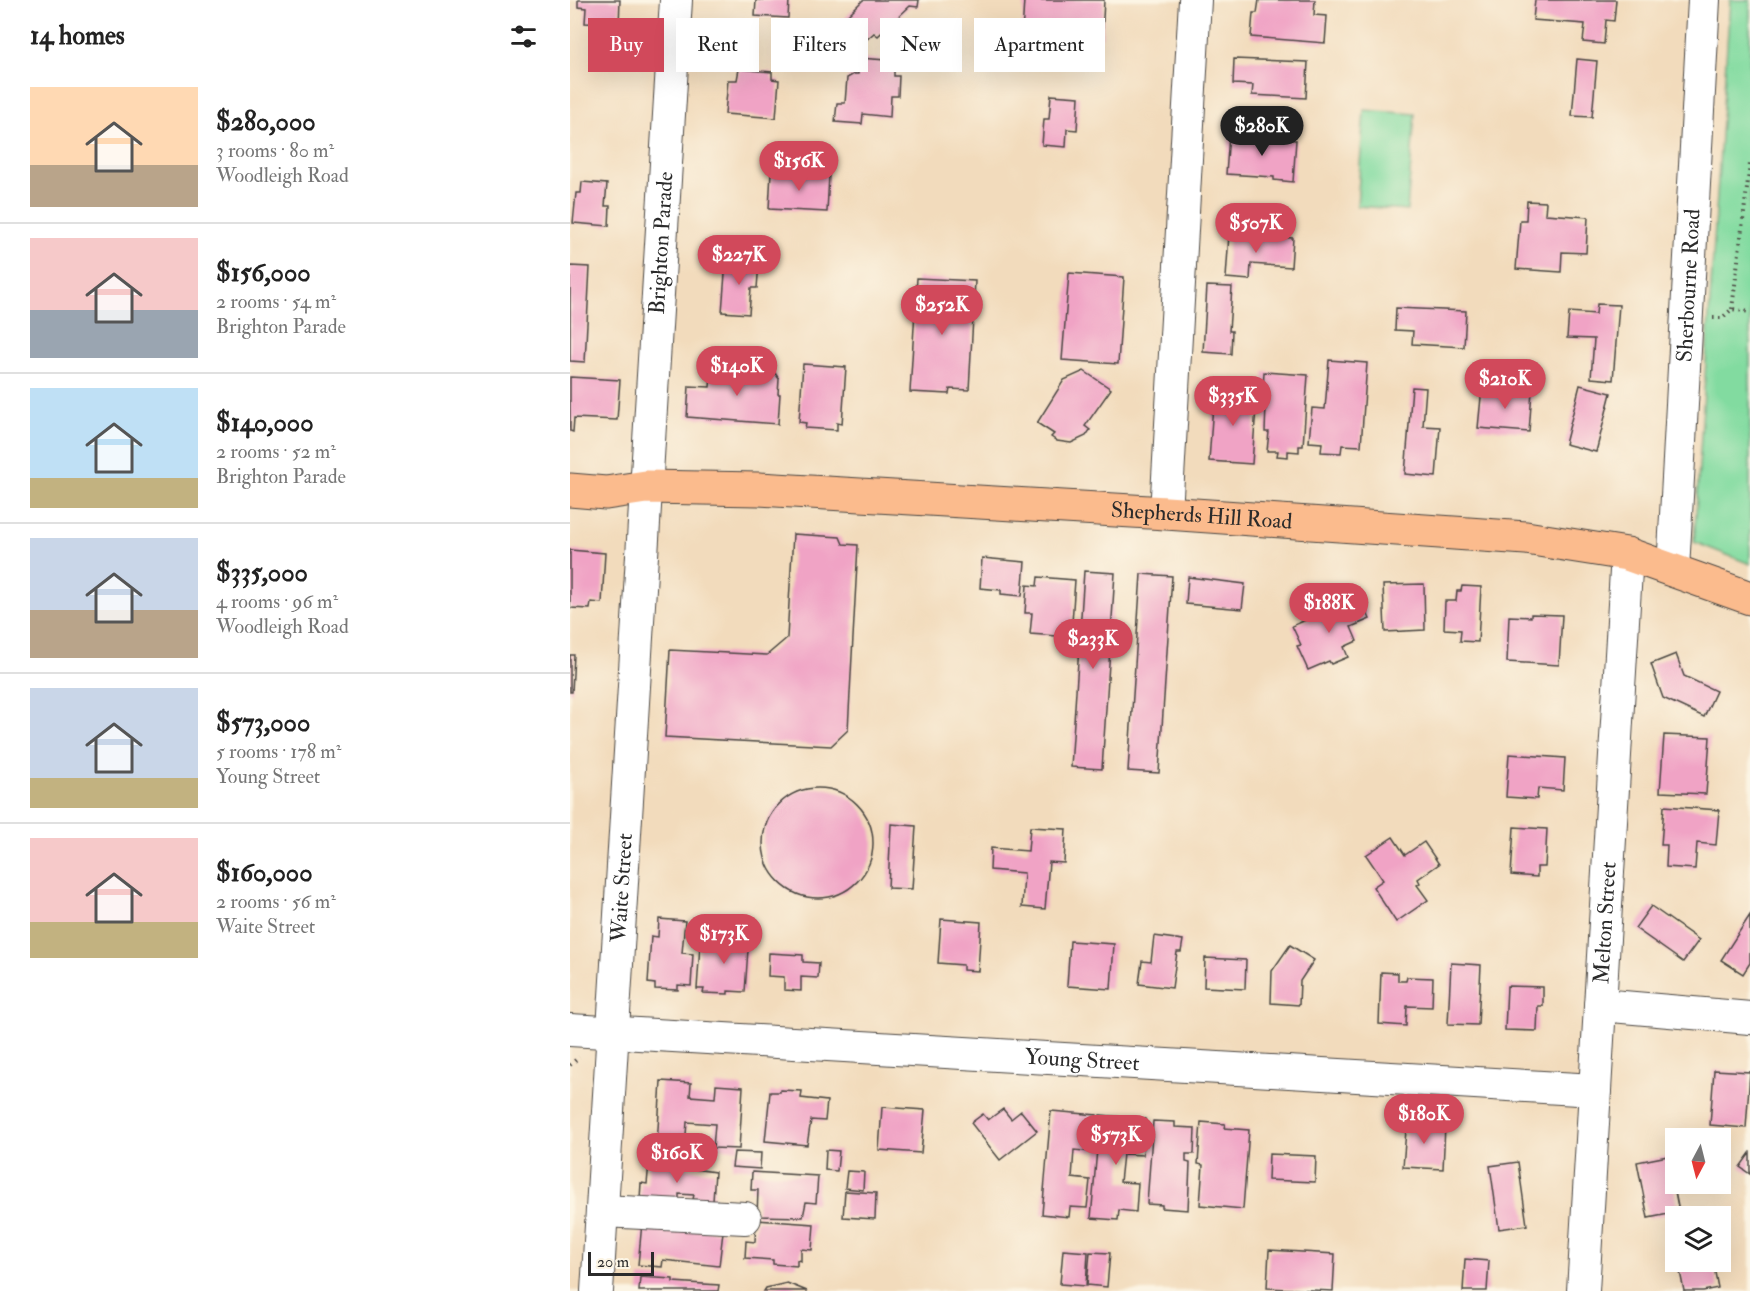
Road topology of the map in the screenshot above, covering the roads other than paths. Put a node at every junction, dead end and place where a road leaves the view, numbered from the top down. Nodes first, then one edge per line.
1 (676, 0) edge
2 (1195, 0) edge
3 (1704, 0) edge
4 (570, 471) edge
5 (646, 487) junction
6 (570, 490) edge
7 (1166, 513) junction
8 (1628, 554) junction
9 (1673, 570) junction
10 (1750, 598) edge
11 (1600, 1005) junction
12 (1750, 1018) edge
13 (570, 1030) edge
14 (613, 1032) junction
15 (1595, 1090) junction
16 (602, 1211) junction
17 (745, 1218) dead end
18 (597, 1291) edge
19 (1583, 1291) edge

1 - 5 street, Brighton Parade
2 - 7 street
3 - 9 street, Sherbourne Road
4 - 5 main road, Shepherds Hill Road
5 - 6 main road, Shepherds Hill Road
5 - 7 main road, Shepherds Hill Road
5 - 14 street, Waite Street
7 - 8 main road, Shepherds Hill Road
8 - 9 main road, Shepherds Hill Road
8 - 11 street, Melton Street
9 - 10 main road, Shepherds Hill Road
11 - 12 street
11 - 15 street, Melton Street
13 - 14 street, Young Street
14 - 15 street, Young Street
14 - 16 street, Waite Street
15 - 19 street, Melton Street
16 - 17 street
16 - 18 street, Waite Street

